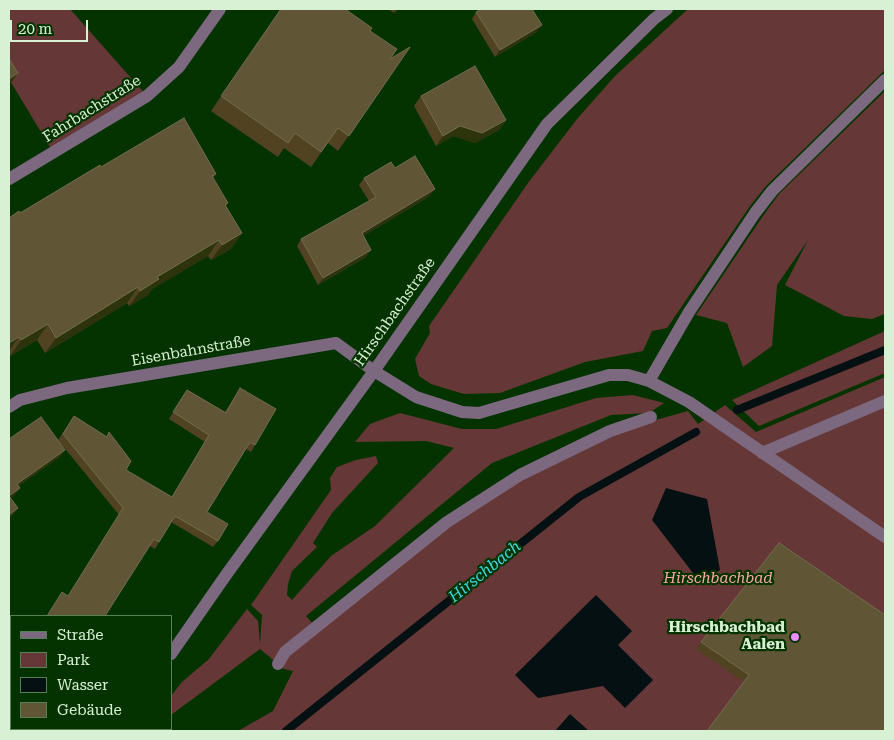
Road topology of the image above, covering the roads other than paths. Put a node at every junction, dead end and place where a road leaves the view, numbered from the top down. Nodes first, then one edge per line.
1 (220, 9) edge
2 (667, 9) edge
3 (885, 80) edge
4 (9, 178) edge
5 (374, 371) junction
6 (649, 381) junction
7 (885, 401) edge
8 (9, 407) edge
9 (651, 417) dead end
10 (762, 453) junction
11 (885, 537) edge
12 (172, 653) edge
13 (278, 664) dead end

1 - 4 street, Fahrbachstraße
2 - 5 street, Hirschbachstraße
3 - 6 street
5 - 6 street, Eisenbahnstraße
5 - 8 street, Eisenbahnstraße
5 - 12 street, Hirschbachstraße
6 - 10 street, Eisenbahnstraße
7 - 10 street
9 - 13 street
10 - 11 street, Eisenbahnstraße

